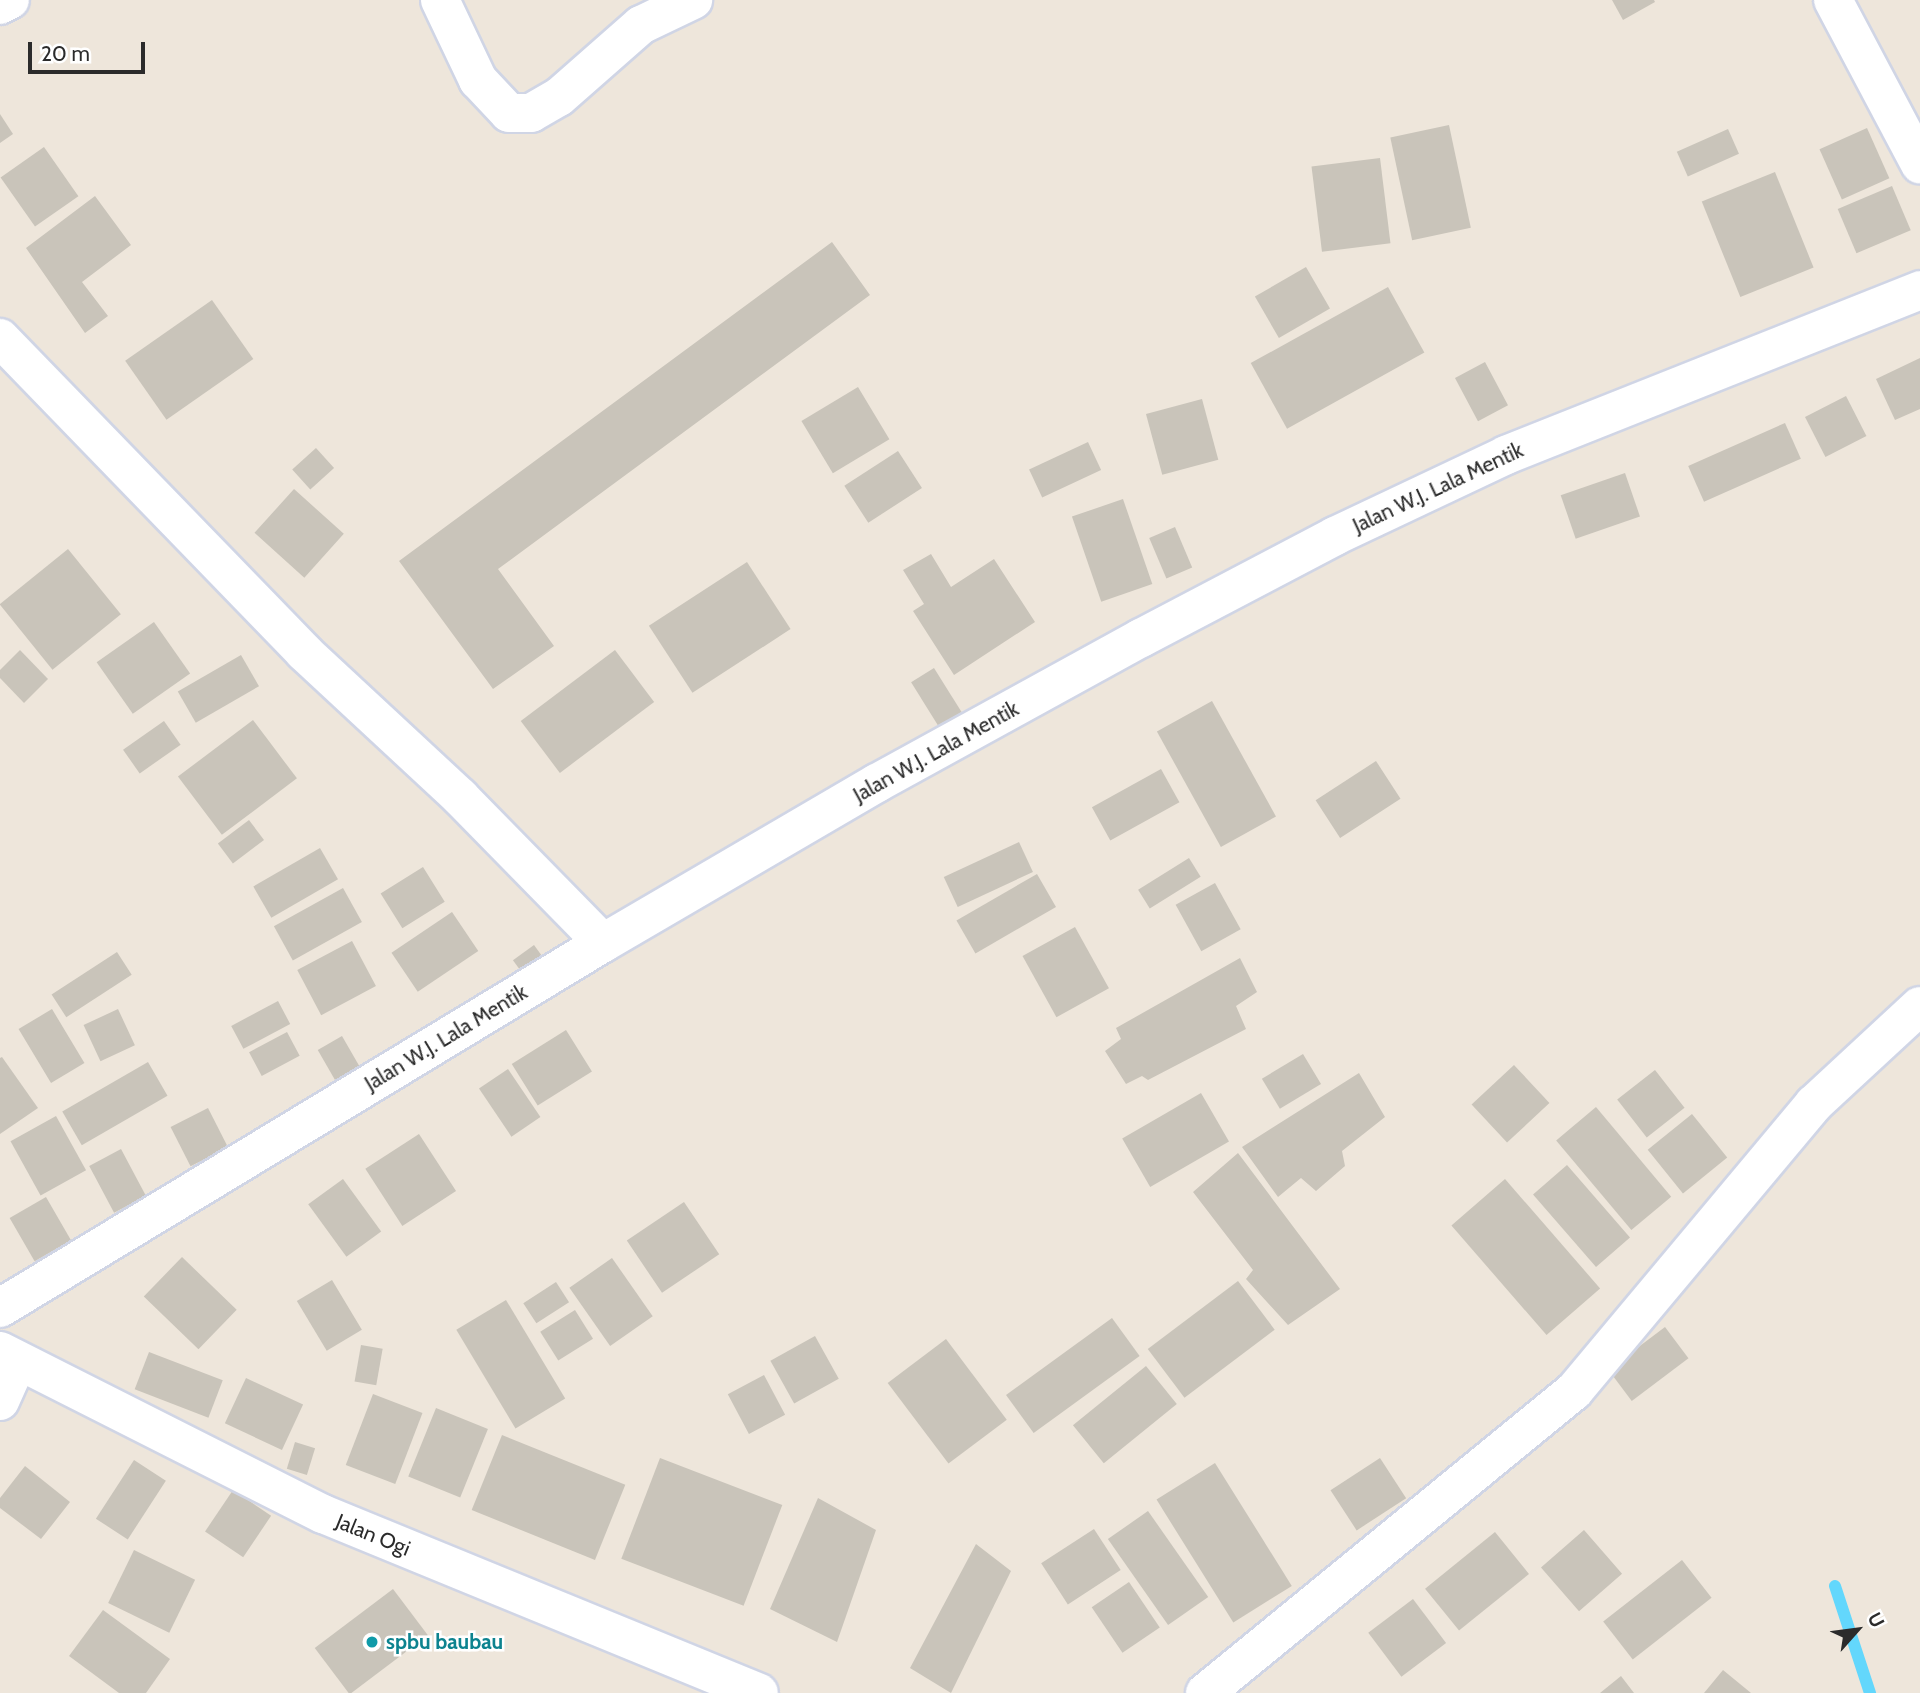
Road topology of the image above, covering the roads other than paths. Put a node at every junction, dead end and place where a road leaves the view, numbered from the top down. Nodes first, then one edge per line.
1 (9, 0) edge
2 (440, 0) edge
3 (693, 0) edge
4 (1833, 0) edge
5 (0, 5) edge
6 (1920, 164) edge
7 (1920, 290) edge
8 (0, 338) edge
9 (603, 943) junction
10 (1920, 1006) edge
11 (0, 1308) edge
12 (8, 1357) edge
13 (0, 1401) edge
14 (759, 1693) edge
15 (1205, 1693) edge

1 - 5 street
2 - 3 street
4 - 6 street
7 - 9 street, Jalan W.J. Lala Mentik
8 - 9 street
9 - 11 street, Jalan W.J. Lala Mentik
10 - 15 street
12 - 13 street
12 - 14 street, Jalan Ogi

